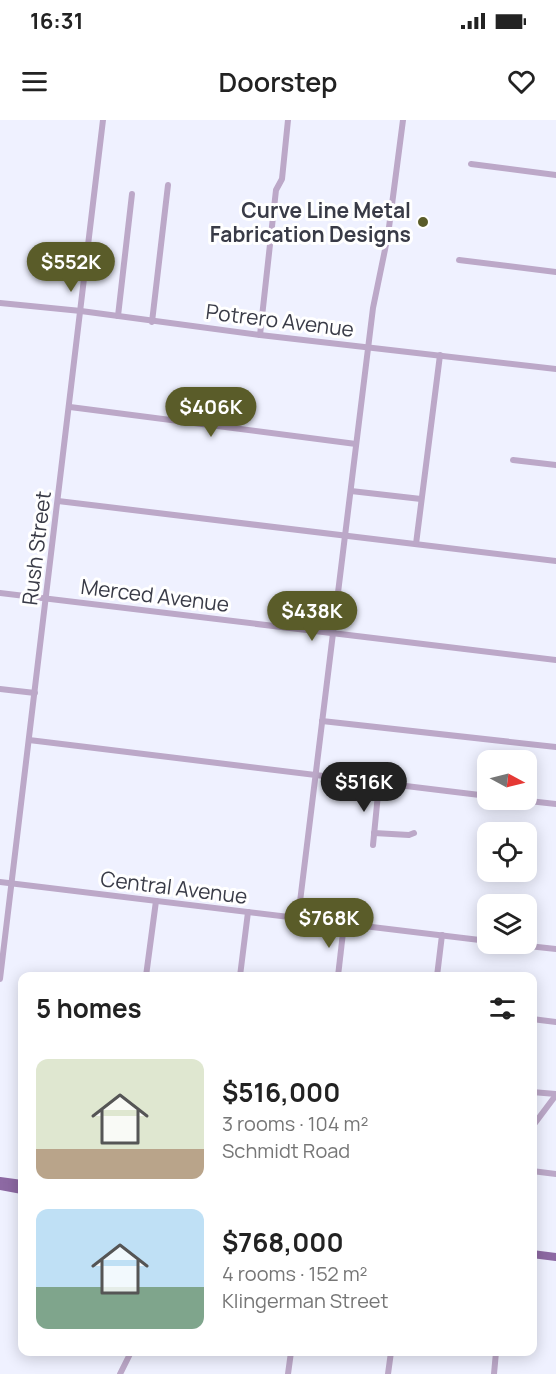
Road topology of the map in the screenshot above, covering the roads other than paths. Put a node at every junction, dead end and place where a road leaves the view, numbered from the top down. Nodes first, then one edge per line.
1 (103, 120) edge
2 (288, 120) edge
3 (404, 120) edge
4 (471, 165) dead end
5 (556, 175) edge
6 (168, 185) dead end
7 (132, 194) dead end
8 (459, 260) dead end
9 (556, 272) edge
10 (0, 303) edge
11 (81, 311) junction
12 (118, 316) junction
13 (152, 322) junction
14 (260, 335) junction
15 (368, 348) junction
16 (440, 355) junction
17 (556, 369) edge
18 (70, 407) junction
19 (356, 444) junction
20 (513, 460) dead end
21 (556, 465) edge
22 (351, 491) junction
23 (421, 499) junction
24 (58, 501) junction
25 (345, 537) junction
26 (416, 544) junction
27 (556, 561) edge
28 (0, 593) edge
29 (46, 599) junction
30 (333, 632) junction
31 (556, 660) edge
32 (0, 689) edge
33 (35, 693) junction
34 (322, 721) junction
35 (29, 740) junction
36 (556, 747) edge
37 (315, 776) junction
38 (379, 784) junction
39 (477, 795) edge
40 (537, 802) edge
41 (556, 804) edge
42 (374, 833) junction
43 (414, 833) dead end
44 (373, 845) dead end
45 (0, 882) edge
46 (12, 884) junction
47 (156, 901) junction
48 (248, 912) junction
49 (298, 918) junction
50 (344, 924) junction
51 (442, 935) junction
52 (477, 939) edge
53 (537, 947) edge
54 (556, 949) edge
55 (147, 972) edge
56 (240, 972) edge
57 (338, 972) edge
58 (437, 972) edge
59 (0, 979) edge
60 (537, 1020) edge
61 (556, 1022) edge
62 (537, 1093) edge
63 (556, 1095) edge
64 (537, 1120) edge
65 (537, 1172) edge
66 (556, 1174) edge
67 (0, 1181) edge
68 (18, 1183) edge
69 (0, 1186) edge
70 (18, 1189) edge
71 (537, 1255) edge
72 (556, 1257) edge
73 (129, 1356) edge
74 (290, 1356) edge
75 (390, 1356) edge
76 (496, 1356) edge
77 (120, 1374) edge
78 (288, 1374) edge
79 (388, 1374) edge
80 (494, 1374) edge

1 - 11 street, Rush Street
2 - 14 street
3 - 15 street
4 - 5 street
6 - 13 street
7 - 12 street
8 - 9 street
10 - 11 street, Potrero Avenue
11 - 12 street, Potrero Avenue
11 - 18 street, Rush Street
12 - 13 street, Potrero Avenue
13 - 14 street, Potrero Avenue
14 - 15 street, Potrero Avenue
15 - 16 street, Potrero Avenue
15 - 19 street
16 - 17 street, Potrero Avenue
16 - 23 street
18 - 19 street
18 - 24 street, Rush Street
19 - 22 street
20 - 21 street
22 - 23 street
22 - 25 street
23 - 26 street
24 - 25 street
24 - 29 street, Rush Street
25 - 26 street
25 - 30 street
26 - 27 street
28 - 29 street, Merced Avenue
29 - 30 street, Merced Avenue
29 - 33 street, Rush Street
30 - 31 street, Merced Avenue
30 - 34 street
32 - 33 street
33 - 35 street, Rush Street
34 - 36 street
34 - 37 street
35 - 37 street
35 - 46 street, Rush Street
37 - 38 street
37 - 49 street
38 - 39 street
38 - 42 street
40 - 41 street
42 - 43 street
42 - 44 street
45 - 46 street, Central Avenue
46 - 47 street, Central Avenue
46 - 59 street, Rush Street
47 - 48 street, Central Avenue
47 - 55 street
48 - 49 street, Central Avenue
48 - 56 street
49 - 50 street, Central Avenue
50 - 51 street, Central Avenue
50 - 57 street
51 - 52 street, Central Avenue
51 - 58 street
53 - 54 street
60 - 61 street
62 - 63 street
63 - 64 street
65 - 66 street
67 - 68 main road
69 - 70 main road
71 - 72 main road
73 - 77 street
74 - 78 street
75 - 79 street
76 - 80 street

